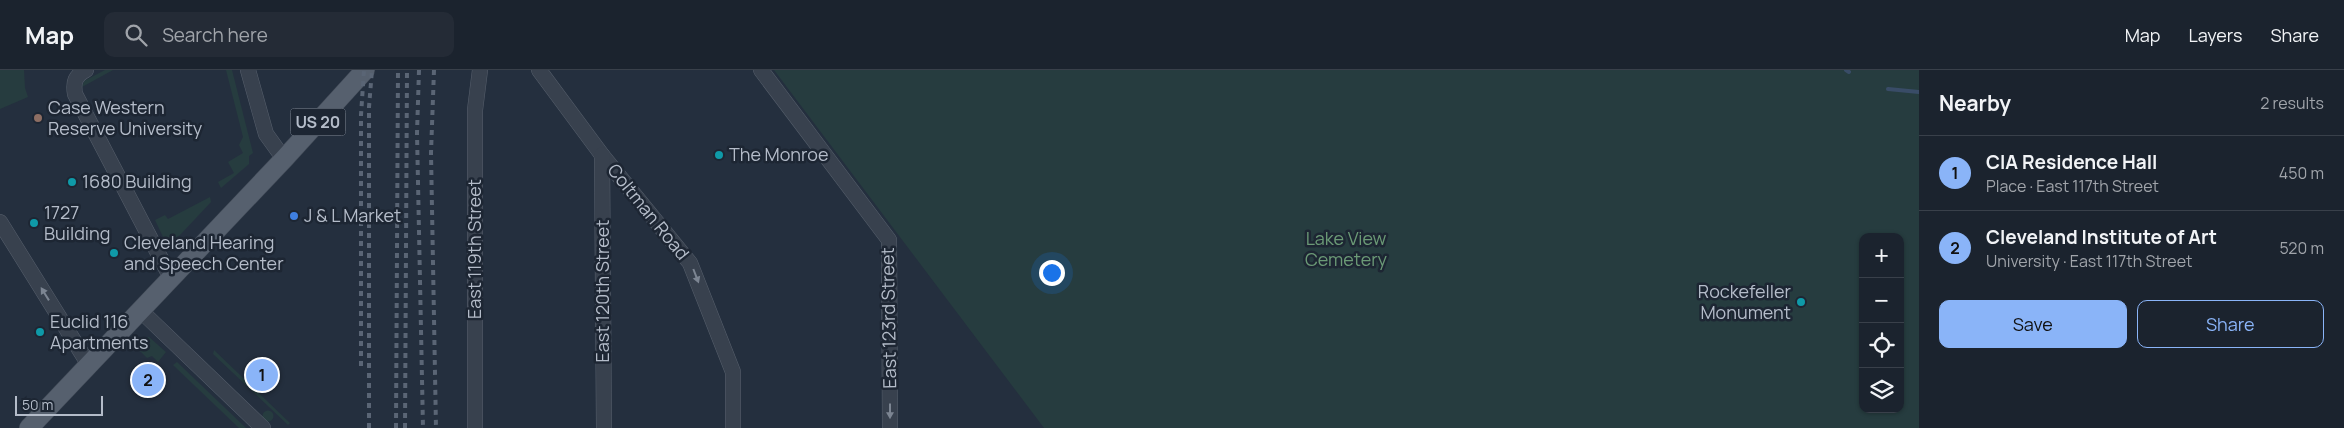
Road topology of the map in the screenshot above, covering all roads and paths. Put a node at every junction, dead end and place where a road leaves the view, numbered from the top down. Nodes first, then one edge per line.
1 (86, 70) edge
2 (248, 70) edge
3 (365, 70) edge
4 (480, 70) edge
5 (539, 70) edge
6 (761, 70) edge
7 (602, 155) junction
8 (284, 159) junction
9 (0, 222) edge
10 (171, 278) junction
11 (140, 310) junction
12 (89, 365) junction
13 (29, 428) edge
14 (263, 428) edge
15 (475, 428) edge
16 (604, 428) edge
17 (733, 428) edge
18 (890, 428) edge

1 - 10 street
2 - 8 street
3 - 8 main road, US 20
4 - 15 street, East 119th Street
5 - 7 street, Coltman Road
6 -> 18 street, East 123rd Street
7 - 16 street, East 120th Street
7 -> 17 street, Coltman Road
8 - 10 main road, US 20
12 -> 9 street
10 - 11 main road, US 20
11 - 12 main road, US 20
11 - 14 street
12 - 13 main road, US 20

